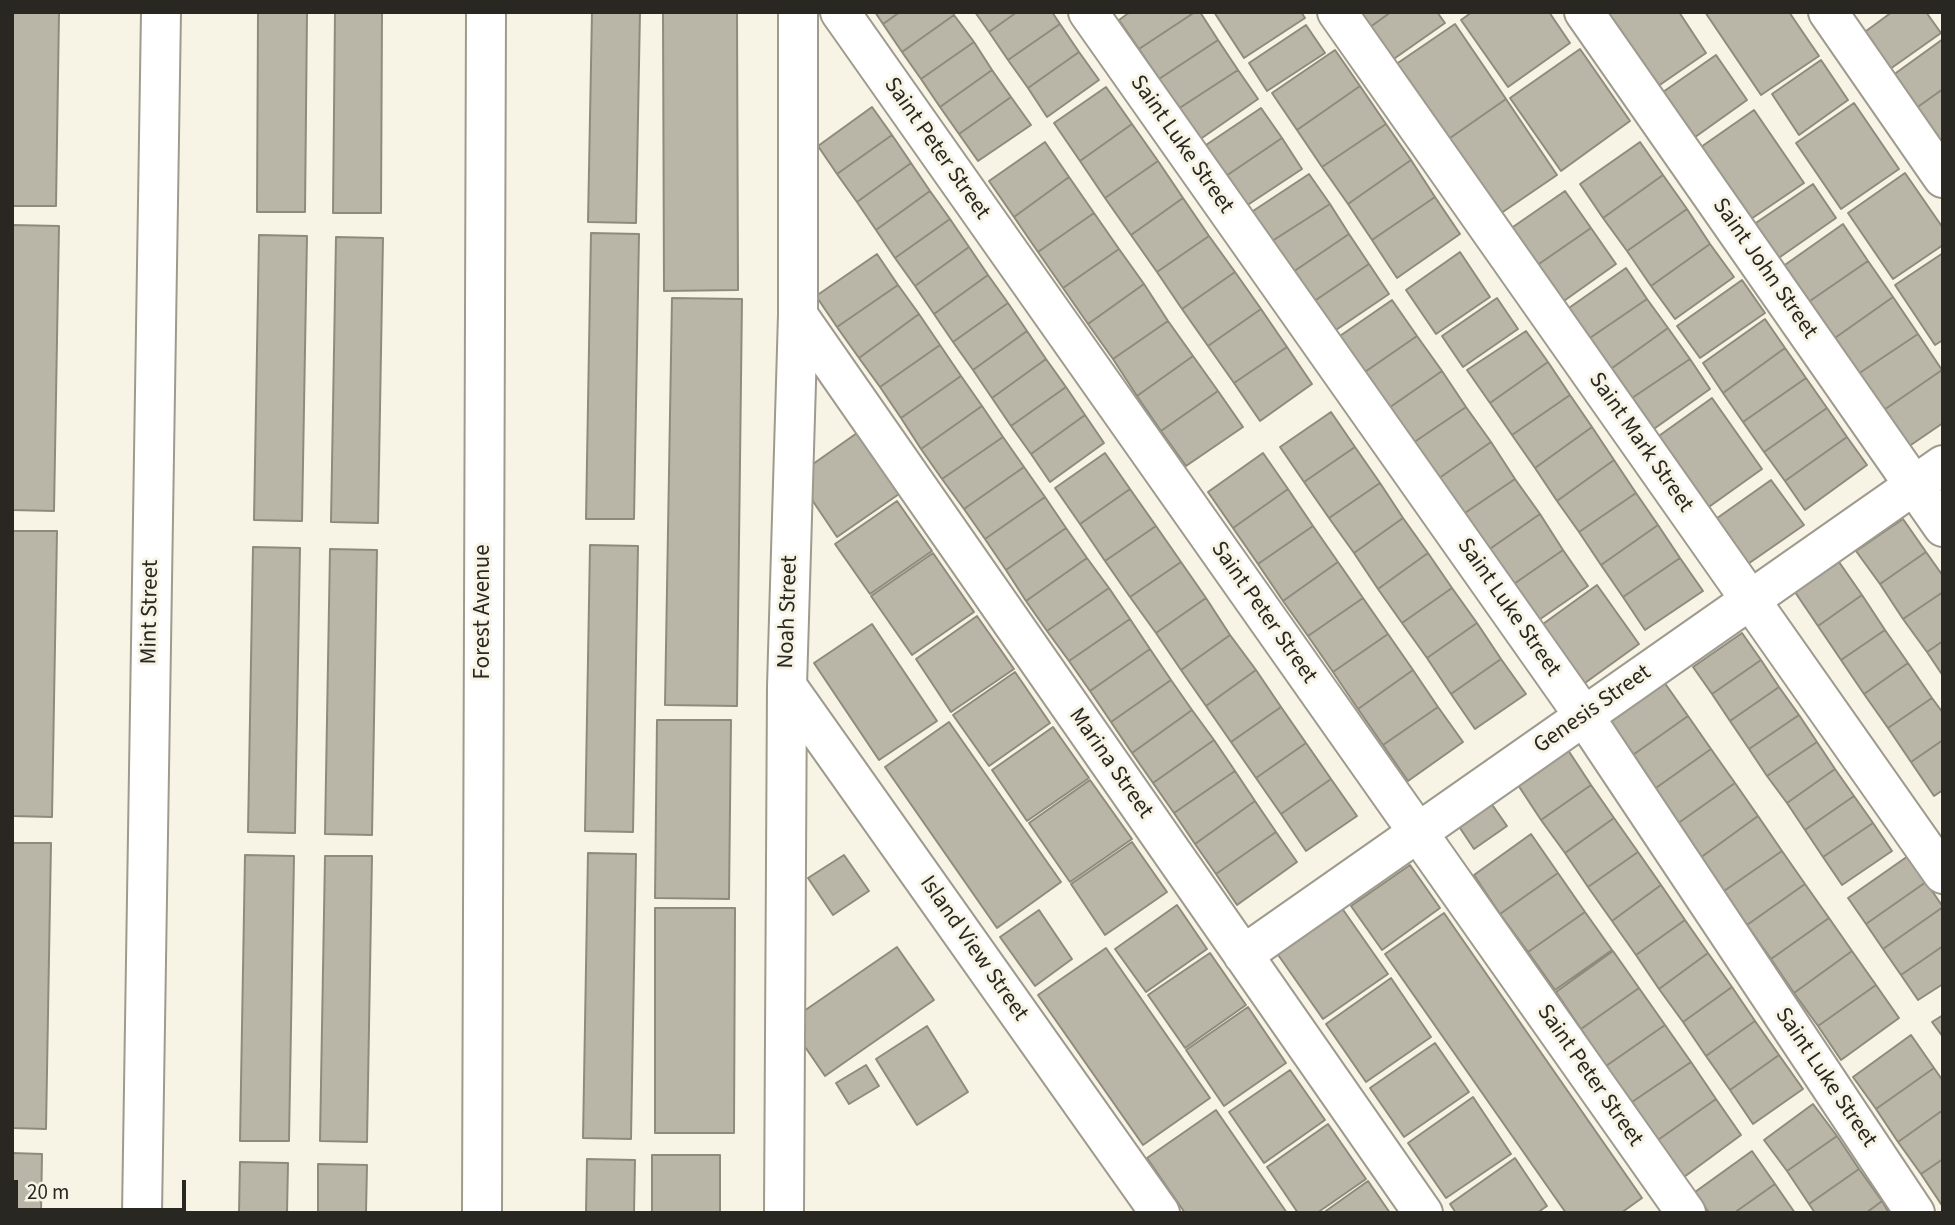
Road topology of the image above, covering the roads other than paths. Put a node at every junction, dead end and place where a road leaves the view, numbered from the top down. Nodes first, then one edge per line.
1 (161, 12) edge
2 (486, 12) edge
3 (798, 12) edge
4 (840, 12) edge
5 (1088, 12) edge
6 (1337, 12) edge
7 (1584, 12) edge
8 (1828, 12) edge
9 (1943, 178) edge
10 (798, 315) junction
11 (1928, 475) edge
12 (1943, 527) edge
13 (1751, 600) junction
14 (787, 686) junction
15 (1584, 716) junction
16 (1418, 832) junction
17 (1943, 874) edge
18 (1243, 956) junction
19 (142, 1213) edge
20 (482, 1213) edge
21 (784, 1213) edge
22 (1160, 1213) edge
23 (1423, 1213) edge
24 (1686, 1213) edge
25 (1914, 1213) edge

1 - 19 street, Mint Street
2 - 20 street, Forest Avenue
3 - 10 street, Noah Street
4 - 16 street, Saint Peter Street
5 - 15 street, Saint Luke Street
6 - 13 street, Saint Mark Street
7 - 11 street, Saint John Street
8 - 9 street
10 - 14 street, Noah Street
10 - 18 street, Marina Street
11 - 12 street, Saint John Street
11 - 13 street, Genesis Street
13 - 15 street, Genesis Street
13 - 17 street, Saint Mark Street
14 - 21 street, Noah Street
14 - 22 street, Island View Street
15 - 16 street, Genesis Street
15 - 25 street, Saint Luke Street
16 - 18 street, Genesis Street
16 - 24 street, Saint Peter Street
18 - 23 street, Marina Street

